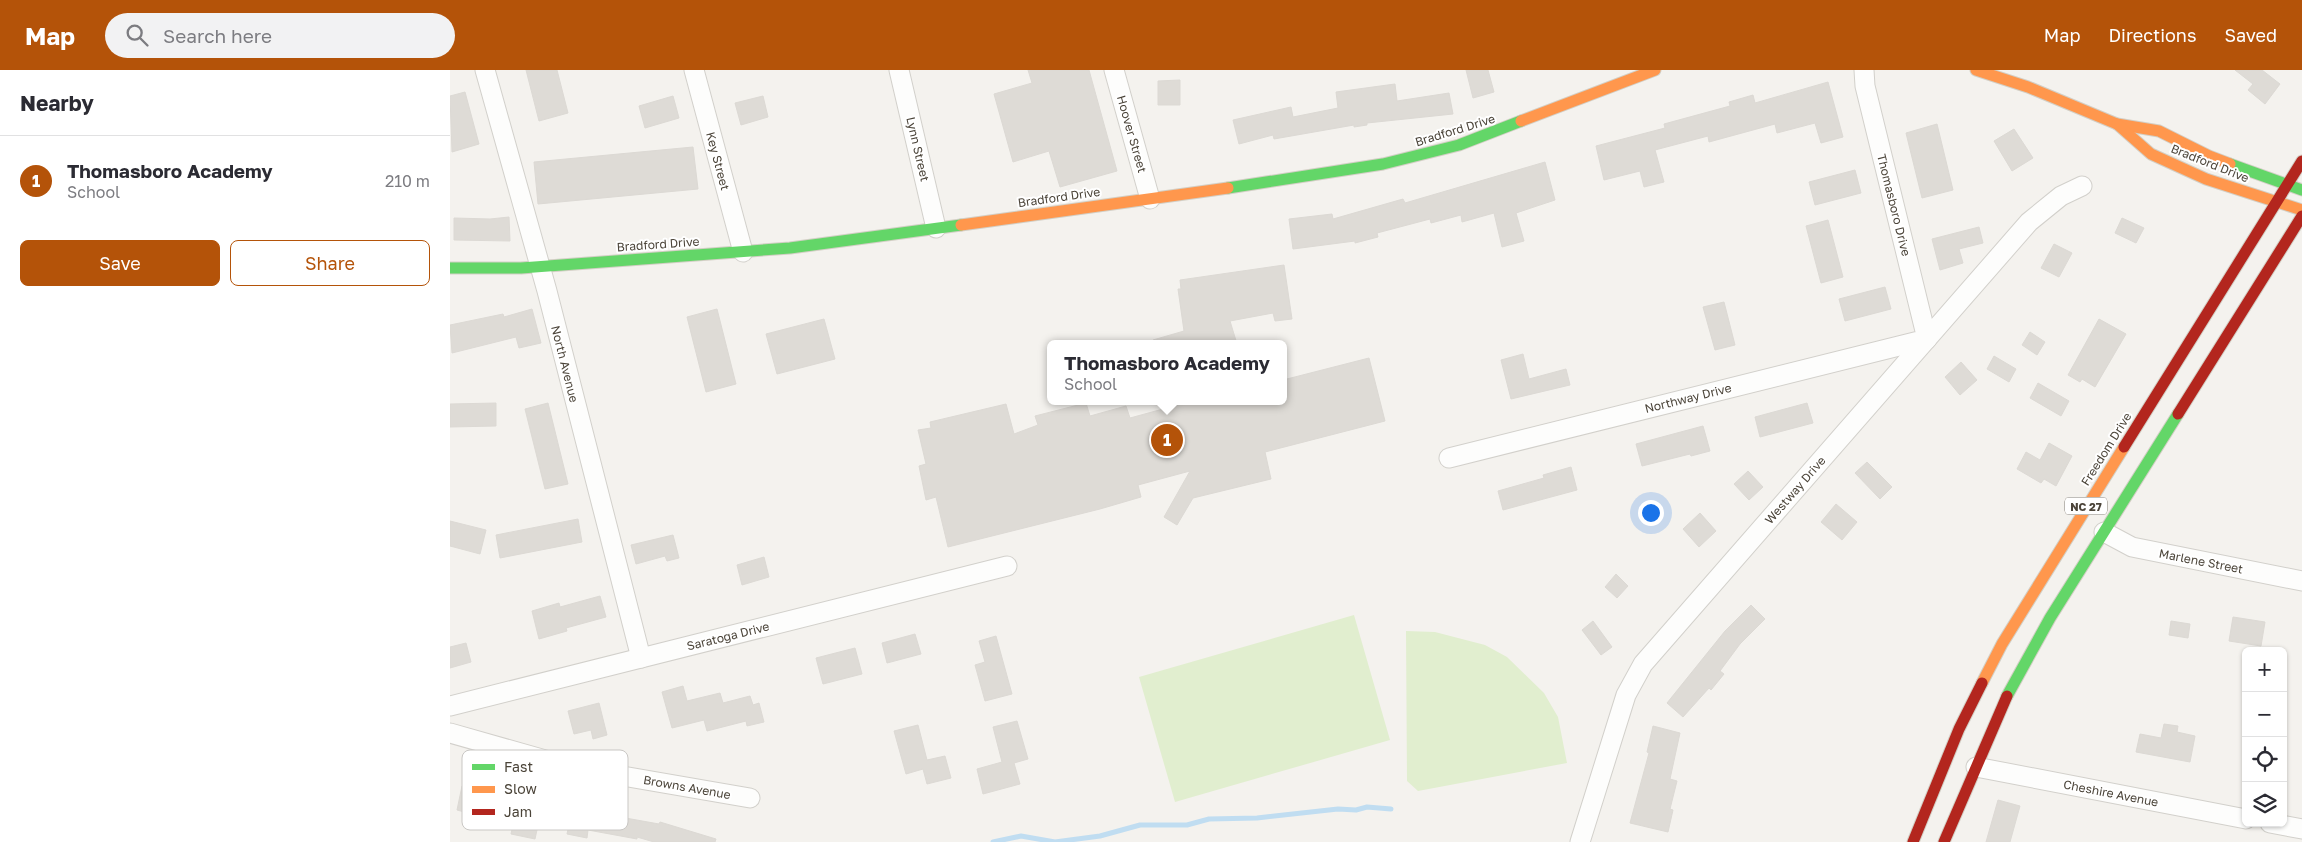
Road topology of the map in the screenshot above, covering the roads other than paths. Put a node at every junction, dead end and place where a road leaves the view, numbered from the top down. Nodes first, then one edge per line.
1 (485, 70) edge
2 (694, 70) edge
3 (899, 70) edge
4 (1114, 70) edge
5 (1655, 70) edge
6 (1864, 70) edge
7 (1976, 70) edge
8 (2118, 124) junction
9 (2302, 161) edge
10 (2082, 186) dead end
11 (2288, 187) junction
12 (2302, 190) edge
13 (1150, 199) junction
14 (2278, 202) junction
15 (2302, 210) edge
16 (2302, 216) edge
17 (936, 228) junction
18 (743, 252) junction
19 (540, 267) junction
20 (450, 268) edge
21 (1928, 339) junction
22 (1449, 458) dead end
23 (2104, 532) junction
24 (1007, 566) dead end
25 (2302, 581) edge
26 (641, 658) junction
27 (450, 706) edge
28 (450, 733) edge
29 (510, 750) edge
30 (1976, 767) junction
31 (628, 777) edge
32 (750, 798) dead end
33 (2242, 818) edge
34 (2287, 826) edge
35 (2302, 829) edge
36 (1580, 842) edge
37 (1913, 842) edge
38 (1944, 842) edge

1 - 19 street, North Avenue
2 - 18 street, Key Street
3 - 17 street, Lynn Street
4 - 13 street, Hoover Street
5 - 13 street, Bradford Drive
6 - 21 street, Thomasboro Drive
7 - 8 street, Bradford Drive
8 - 11 street, Bradford Drive
8 - 14 street, Bradford Drive
9 - 11 street, Freedom Drive / NC 27
10 - 21 street, Westway Drive
11 - 12 street, Bradford Drive
11 - 14 street, Freedom Drive / NC 27
13 - 17 street, Bradford Drive
14 - 15 street, Bradford Drive
14 - 37 street, Freedom Drive / NC 27
16 - 23 street, NC 27
17 - 18 street, Bradford Drive
18 - 19 street, Bradford Drive
19 - 20 street, Bradford Drive
19 - 26 street, North Avenue
21 - 22 street, Northway Drive
21 - 36 street, Westway Drive
23 - 25 street, Marlene Street
23 - 30 street, NC 27
24 - 26 street, Saratoga Drive
26 - 27 street, Saratoga Drive
28 - 29 street, Browns Avenue
30 - 33 street, Cheshire Avenue
30 - 38 street, NC 27
31 - 32 street, Browns Avenue
34 - 35 street

